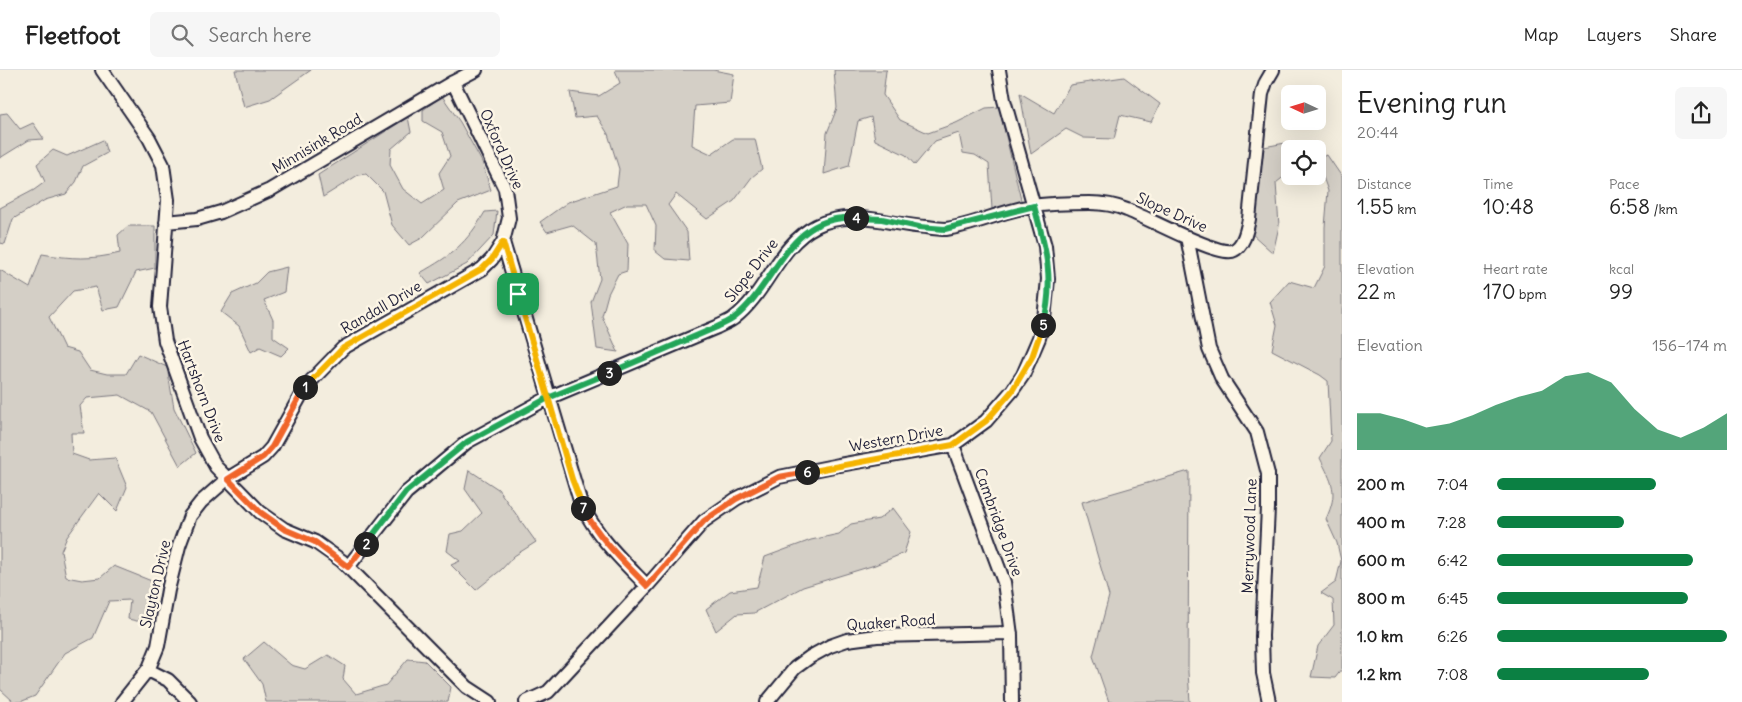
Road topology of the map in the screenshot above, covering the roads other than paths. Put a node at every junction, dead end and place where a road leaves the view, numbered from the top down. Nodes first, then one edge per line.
1 (102, 70) edge
2 (476, 70) edge
3 (999, 70) edge
4 (1272, 70) edge
5 (453, 82) junction
6 (1034, 206) junction
7 (166, 222) junction
8 (1187, 237) junction
9 (503, 242) junction
10 (548, 398) junction
11 (953, 445) junction
12 (228, 479) junction
13 (348, 567) junction
14 (647, 586) junction
15 (1011, 633) junction
16 (148, 670) junction
17 (546, 697) edge
18 (122, 702) edge
19 (190, 702) edge
20 (490, 702) edge
21 (526, 702) edge
22 (767, 702) edge
23 (1012, 702) edge
24 (1269, 702) edge

1 - 7 street, Hartshorn Drive
2 - 5 street, Minnisink Road
3 - 6 street, Western Drive
4 - 8 street, Slope Drive
5 - 7 street, Minnisink Road
5 - 9 street, Oxford Drive
6 - 8 street, Slope Drive
6 - 10 street, Slope Drive
6 - 11 street, Western Drive
7 - 12 street, Hartshorn Drive
8 - 24 street, Merrywood Lane
9 - 10 street, Oxford Drive
9 - 12 street, Randall Drive
10 - 13 street, Slope Drive
10 - 14 street, Oxford Drive
11 - 14 street, Western Drive
11 - 15 street, Cambridge Drive
12 - 13 street, Hartshorn Drive
12 - 16 street, Slayton Drive
13 - 20 street, Hartshorn Drive
14 - 17 street, Western Drive
15 - 22 street, Quaker Road
15 - 23 street, Cambridge Drive
16 - 18 street, Slayton Drive
16 - 19 street
17 - 21 street, Western Drive

